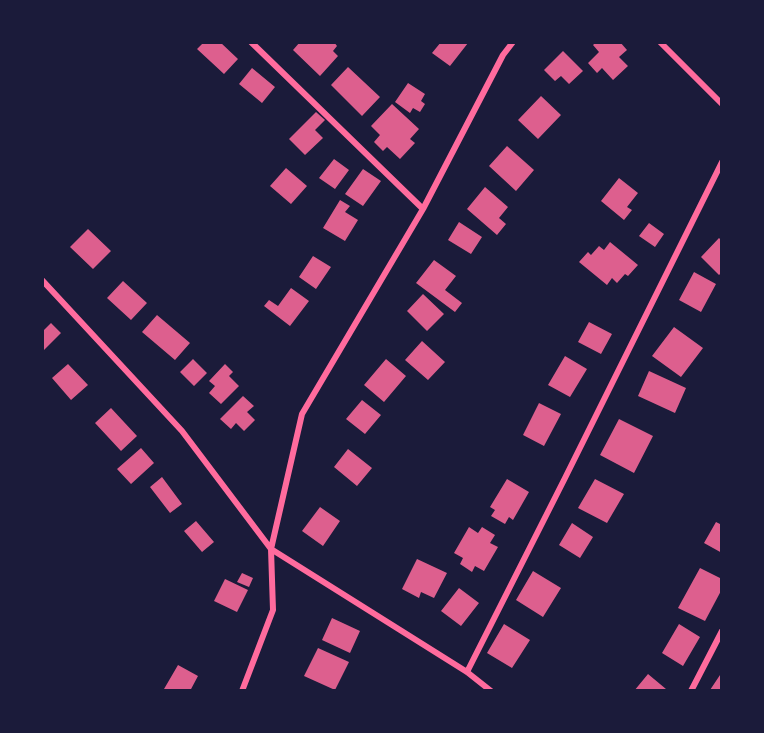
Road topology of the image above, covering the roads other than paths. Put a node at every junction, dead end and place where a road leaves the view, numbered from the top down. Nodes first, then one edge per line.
1 (251, 42) edge
2 (513, 42) edge
3 (660, 42) edge
4 (722, 104) edge
5 (722, 162) edge
6 (423, 209) junction
7 (42, 280) edge
8 (270, 549) junction
9 (722, 631) edge
10 (467, 672) junction
11 (242, 691) edge
12 (491, 691) edge
13 (691, 691) edge

1 - 6 street
2 - 6 street
3 - 4 street
5 - 10 street
6 - 8 street
7 - 8 street
8 - 10 street
8 - 11 street
9 - 13 street
10 - 12 street

